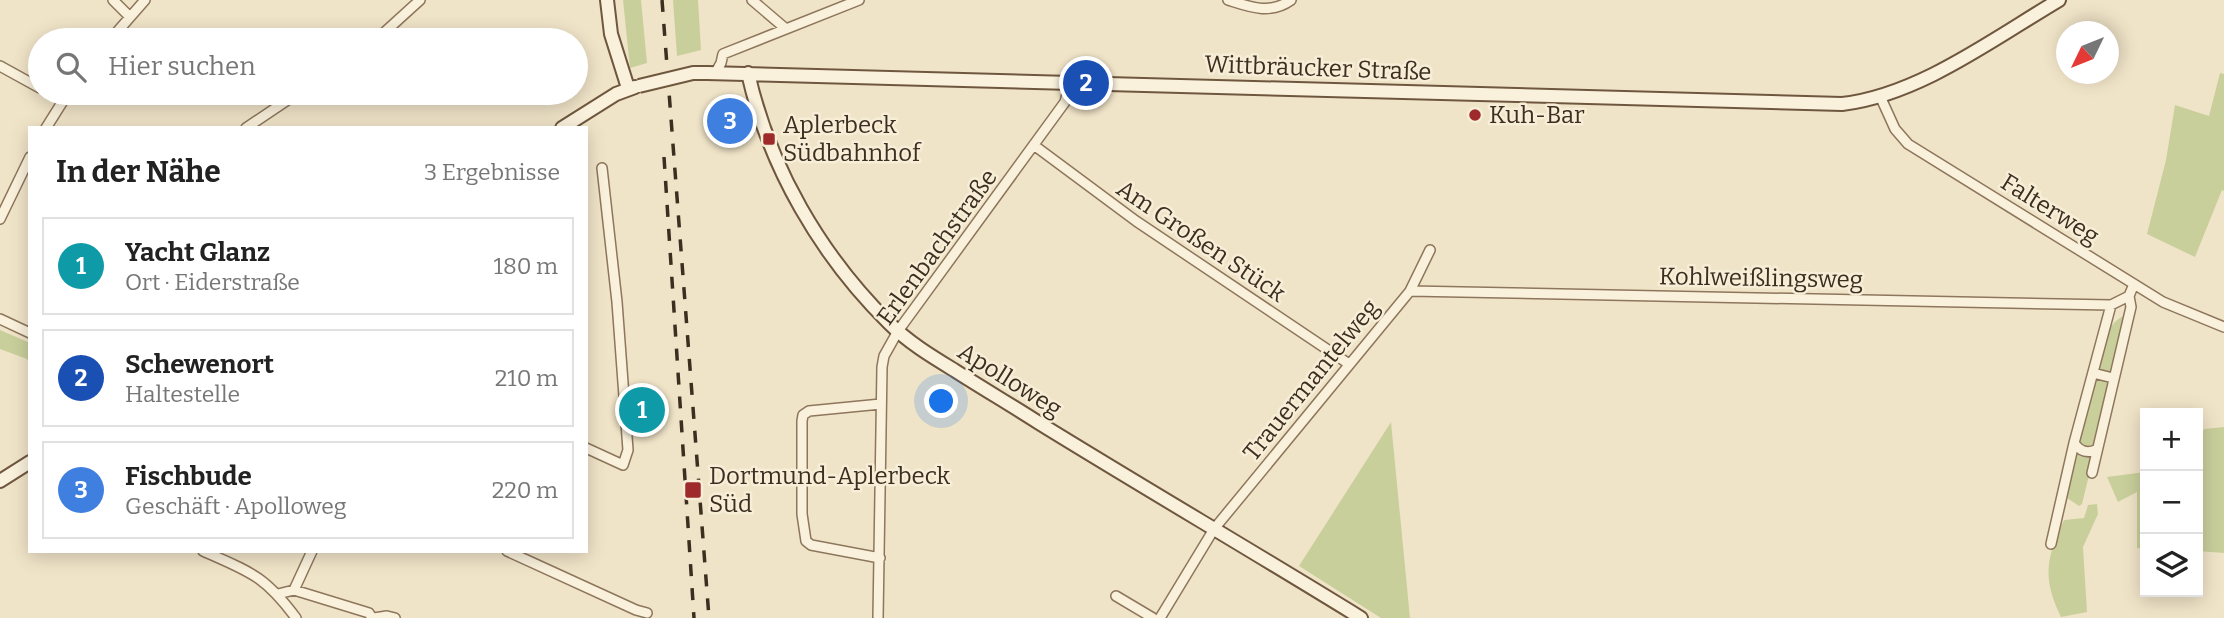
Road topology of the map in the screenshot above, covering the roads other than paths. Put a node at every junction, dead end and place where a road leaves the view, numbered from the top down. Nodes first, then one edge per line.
1 (113, 0) edge
2 (145, 0) edge
3 (420, 0) edge
4 (752, 0) edge
5 (859, 0) edge
6 (1228, 0) edge
7 (1291, 0) edge
8 (2059, 0) edge
9 (603, 1) edge
10 (130, 17) junction
11 (120, 28) edge
12 (389, 28) edge
13 (786, 29) junction
14 (0, 66) edge
15 (711, 72) junction
16 (748, 73) junction
17 (28, 81) edge
18 (1070, 82) junction
19 (633, 87) junction
20 (1880, 96) junction
21 (60, 105) edge
22 (280, 105) edge
23 (47, 126) edge
24 (249, 126) edge
25 (565, 126) edge
26 (1035, 146) junction
27 (28, 161) edge
28 (603, 168) dead end
29 (0, 219) edge
30 (1430, 250) dead end
31 (2134, 284) junction
32 (1410, 291) junction
33 (2129, 296) junction
34 (2110, 306) junction
35 (0, 319) edge
36 (2224, 327) edge
37 (28, 331) edge
38 (898, 331) junction
39 (1349, 364) junction
40 (2093, 373) junction
41 (2113, 378) junction
42 (881, 404) junction
43 (2074, 443) junction
44 (588, 449) edge
45 (2096, 450) junction
46 (28, 463) edge
47 (2092, 473) dead end
48 (0, 481) edge
49 (1214, 529) junction
50 (2051, 544) dead end
51 (207, 553) edge
52 (311, 553) edge
53 (512, 553) edge
54 (880, 558) junction
55 (294, 590) junction
56 (278, 594) junction
57 (1116, 597) dead end
58 (647, 612) dead end
59 (296, 618) edge
60 (373, 618) edge
61 (395, 618) edge
62 (878, 618) edge
63 (1153, 618) edge
64 (1160, 618) edge
65 (1361, 618) edge

1 - 10 street
2 - 10 street
3 - 12 street
4 - 13 street
5 - 13 street
6 - 7 street
8 - 20 main road, Wittbräucker Straße
9 - 19 main road
10 - 11 street
13 - 15 street
14 - 17 street
15 - 16 main road, Wittbräucker Straße
15 - 19 main road, Wittbräucker Straße, bridge
16 - 18 main road, Wittbräucker Straße
16 - 38 main road, Apolloweg
18 - 20 main road, Wittbräucker Straße
18 - 26 street, Erlenbachstraße
19 - 25 main road, Wittbräucker Straße
20 - 31 street, Falterweg
21 - 23 street
22 - 24 street
26 - 38 street, Erlenbachstraße
26 - 39 street, Am Großen Stück
27 - 29 street
28 - 44 street
30 - 32 street, Trauermantelweg
31 - 33 street
31 - 36 street, Falterweg
32 - 34 street, Kohlweißlingsweg
32 - 39 street, Trauermantelweg
33 - 34 street
33 - 41 street
34 - 40 street
35 - 37 street
38 - 42 street, Erlenbachstraße
38 - 49 main road, Apolloweg
39 - 49 street, Trauermantelweg
40 - 41 street
40 - 43 street
41 - 45 street
42 - 54 street, Erlenbachstraße
42 - 54 street
43 - 45 street
43 - 50 street
45 - 47 street
46 - 48 main road
49 - 64 street, Trauermantelweg
49 - 65 main road, Apolloweg
51 - 56 street
52 - 55 street
53 - 58 street
54 - 62 street, Erlenbachstraße
55 - 56 street
55 - 60 street
56 - 59 street
57 - 63 street
60 - 61 street

